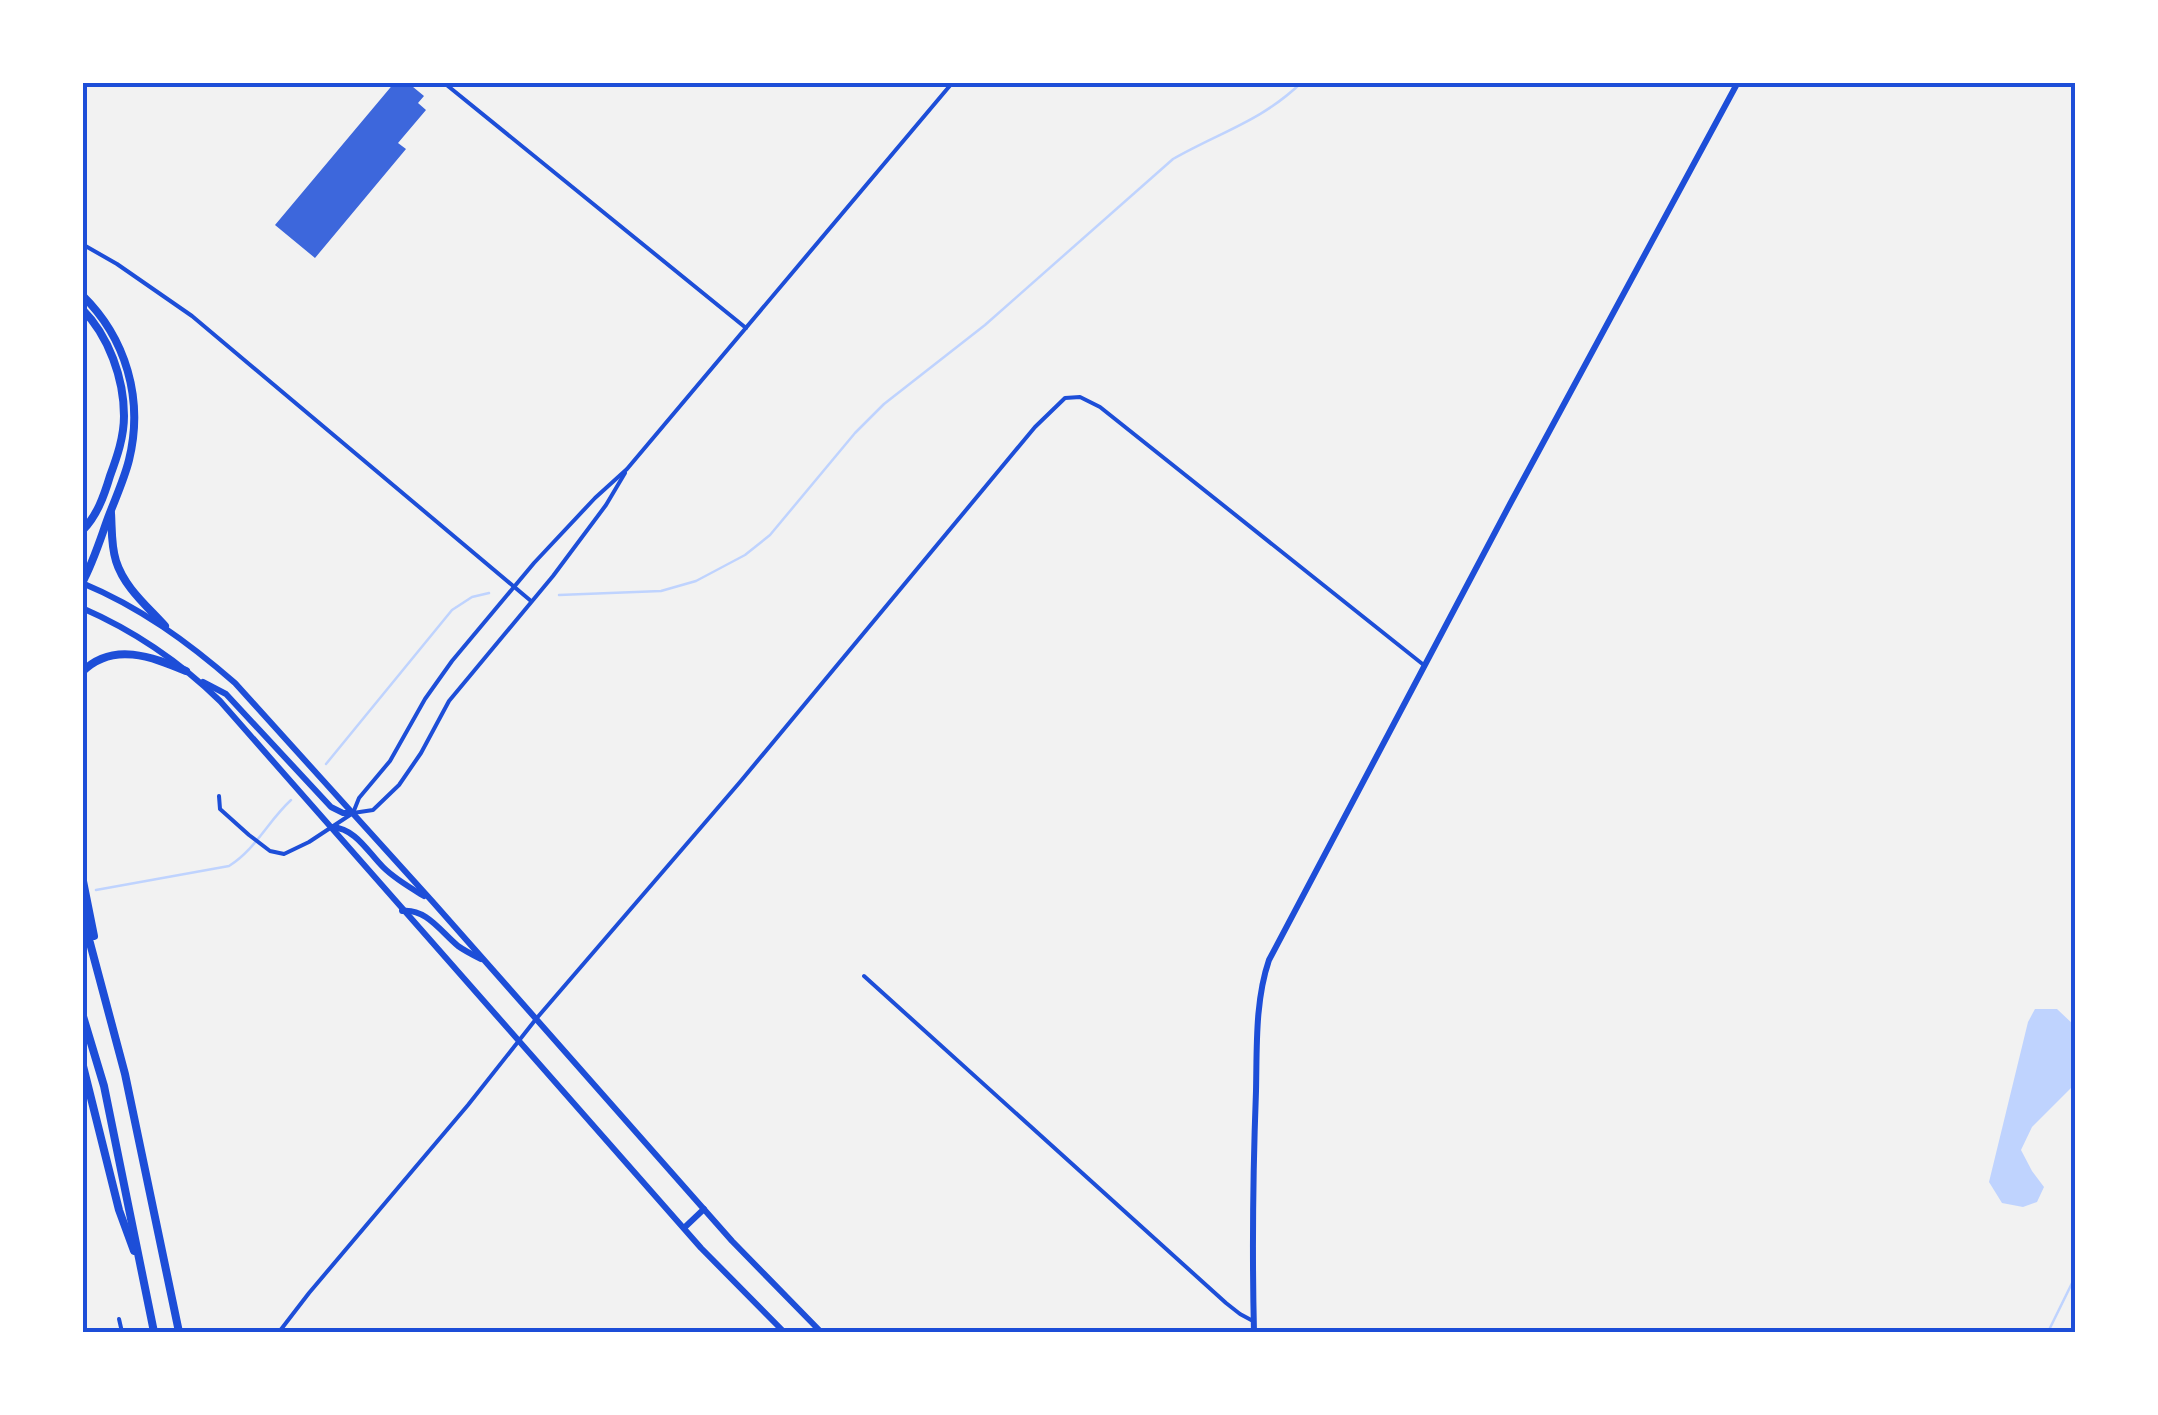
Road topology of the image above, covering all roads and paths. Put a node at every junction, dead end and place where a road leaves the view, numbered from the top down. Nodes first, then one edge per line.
1 (443, 82) edge
2 (952, 82) edge
3 (1738, 82) edge
4 (82, 244) edge
5 (82, 296) edge
6 (82, 310) edge
7 (747, 328) junction
8 (627, 469) junction
9 (111, 508) junction
10 (82, 531) edge
11 (83, 583) edge
12 (514, 586) junction
13 (532, 601) junction
14 (82, 608) edge
15 (164, 626) junction
16 (1425, 666) junction
17 (186, 671) junction
18 (82, 672) edge
19 (198, 679) junction
20 (219, 796) dead end
21 (353, 813) junction
22 (330, 828) junction
23 (82, 876) edge
24 (432, 901) junction
25 (402, 910) junction
26 (82, 912) edge
27 (486, 962) junction
28 (98, 965) junction
29 (864, 976) dead end
30 (82, 1012) edge
31 (536, 1019) junction
32 (518, 1040) junction
33 (82, 1062) edge
34 (704, 1210) junction
35 (684, 1228) junction
36 (144, 1279) junction
37 (120, 1319) dead end
38 (1254, 1321) junction
39 (122, 1332) edge
40 (154, 1332) edge
41 (179, 1332) edge
42 (279, 1332) edge
43 (784, 1332) edge
44 (822, 1332) edge
45 (1254, 1332) edge

1 - 7 street
2 - 7 street
3 - 16 main road
4 - 12 street
5 - 9 highway
6 - 10 highway
7 - 8 street
8 - 12 street
8 - 13 street
9 - 11 highway
9 - 15 highway
11 - 15 main road
12 - 13 street
12 - 21 street
13 - 21 street
14 - 17 main road
15 - 21 main road
16 - 31 street
16 - 38 main road
17 - 18 highway
17 - 19 main road
19 - 21 main road
19 - 22 main road
20 - 22 street
21 - 22 street
21 - 24 main road
22 - 24 main road
22 - 25 main road
23 - 28 highway
24 - 27 main road
25 - 27 main road
25 - 32 main road
26 - 28 highway
27 - 31 main road
28 - 41 highway
29 - 38 street
30 - 36 highway
31 - 32 street
31 - 34 main road
32 - 35 main road
32 - 42 street
33 - 36 highway
34 - 35 main road
34 - 44 main road
35 - 43 main road
36 - 40 highway
37 - 39 street
38 - 45 main road

